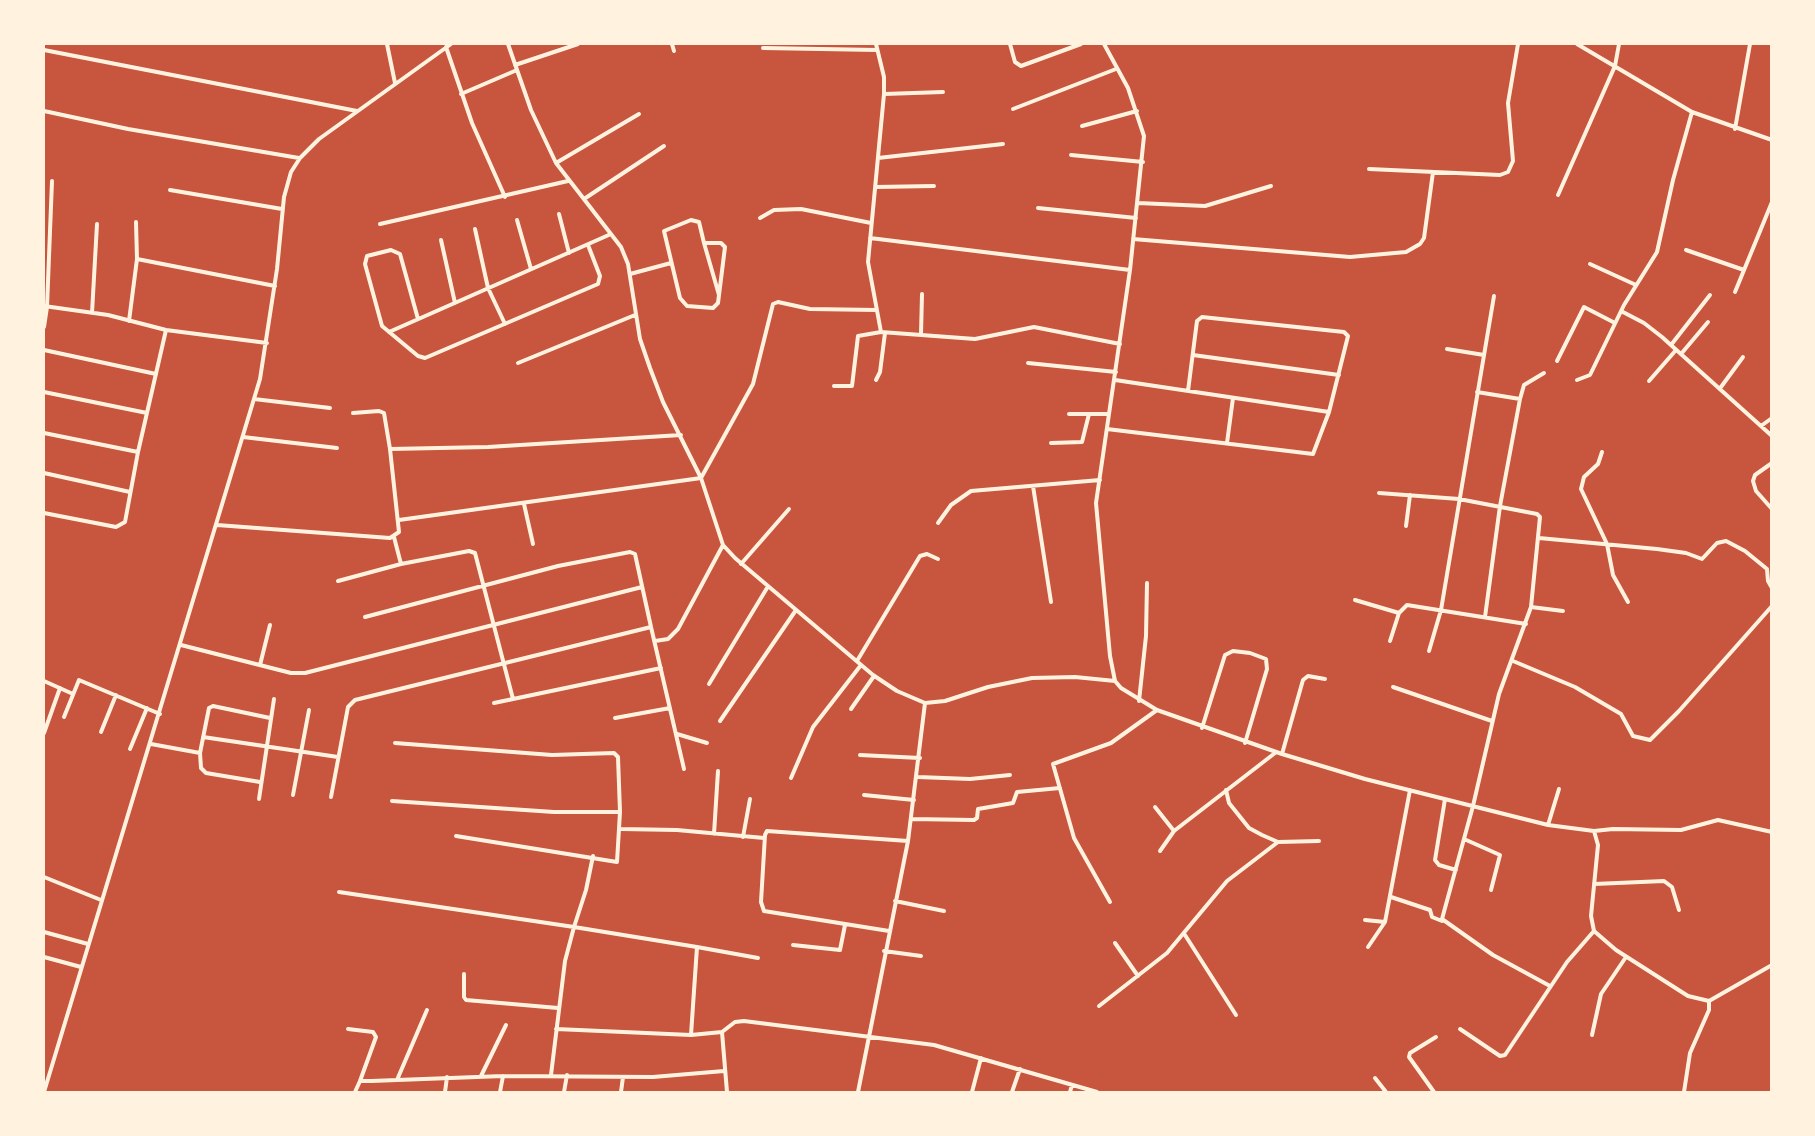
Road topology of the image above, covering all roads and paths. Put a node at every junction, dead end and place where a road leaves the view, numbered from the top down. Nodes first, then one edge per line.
1 (387, 44) edge
2 (451, 44) edge
3 (508, 44) edge
4 (578, 44) edge
5 (672, 44) edge
6 (876, 44) edge
7 (1010, 44) edge
8 (1081, 44) edge
9 (1104, 44) edge
10 (1518, 44) edge
11 (1576, 44) edge
12 (1619, 44) edge
13 (1749, 44) edge
14 (446, 47) junction
15 (763, 48) dead end
16 (44, 50) edge
17 (877, 50) junction
18 (674, 51) dead end
19 (515, 65) junction
20 (1615, 66) junction
21 (1116, 69) junction
22 (517, 70) junction
23 (395, 83) junction
24 (943, 92) dead end
25 (461, 94) junction
26 (884, 94) junction
27 (1013, 108) dead end
28 (44, 111) edge
29 (357, 111) junction
30 (1137, 111) junction
31 (1692, 112) junction
32 (639, 114) dead end
33 (1082, 126) dead end
34 (1735, 129) junction
35 (1772, 140) edge
36 (1002, 144) dead end
37 (664, 146) dead end
38 (1071, 155) dead end
39 (300, 158) junction
40 (878, 158) junction
41 (1143, 162) junction
42 (556, 163) junction
43 (1369, 169) dead end
44 (1433, 172) junction
45 (52, 181) dead end
46 (568, 181) junction
47 (934, 186) dead end
48 (1271, 186) dead end
49 (875, 187) junction
50 (170, 190) dead end
51 (1558, 195) dead end
52 (505, 197) junction
53 (584, 199) junction
54 (1772, 202) edge
55 (1138, 203) junction
56 (1038, 208) dead end
57 (282, 209) junction
58 (559, 214) dead end
59 (760, 218) dead end
60 (1136, 218) junction
61 (517, 220) dead end
62 (136, 222) dead end
63 (871, 223) junction
64 (97, 224) dead end
65 (380, 224) dead end
66 (475, 229) dead end
67 (611, 234) junction
68 (870, 238) junction
69 (1133, 239) junction
70 (441, 240) dead end
71 (704, 243) junction
72 (588, 245) junction
73 (1686, 250) dead end
74 (569, 253) junction
75 (137, 259) junction
76 (671, 263) junction
77 (1590, 264) dead end
78 (531, 269) junction
79 (1130, 270) junction
80 (1744, 270) junction
81 (630, 274) junction
82 (1636, 285) junction
83 (275, 286) junction
84 (488, 288) junction
85 (1735, 292) dead end
86 (922, 294) dead end
87 (719, 295) junction
88 (1710, 295) dead end
89 (1494, 296) dead end
90 (455, 303) junction
91 (45, 307) edge
92 (877, 310) junction
93 (1621, 311) junction
94 (92, 313) junction
95 (635, 315) junction
96 (418, 319) junction
97 (129, 321) junction
98 (1708, 322) dead end
99 (1615, 323) junction
100 (505, 324) junction
101 (44, 327) edge
102 (166, 330) junction
103 (388, 332) junction
104 (883, 332) junction
105 (921, 334) junction
106 (267, 343) junction
107 (1120, 344) junction
108 (1671, 345) junction
109 (1447, 349) dead end
110 (44, 350) edge
111 (1676, 350) junction
112 (1680, 354) junction
113 (1193, 355) junction
114 (1484, 355) junction
115 (1743, 357) dead end
116 (1557, 361) dead end
117 (518, 363) dead end
118 (1028, 363) dead end
119 (1116, 372) junction
120 (1544, 373) dead end
121 (156, 374) junction
122 (1339, 375) junction
123 (876, 380) dead end
124 (1115, 380) junction
125 (1577, 380) dead end
126 (1649, 381) dead end
127 (834, 386) dead end
128 (1720, 387) junction
129 (1188, 391) junction
130 (44, 392) edge
131 (1477, 392) junction
132 (1233, 398) junction
133 (254, 399) junction
134 (1520, 399) junction
135 (330, 408) dead end
136 (1329, 412) junction
137 (147, 413) junction
138 (353, 413) dead end
139 (1069, 414) dead end
140 (1089, 414) junction
141 (1109, 414) junction
142 (1772, 418) edge
143 (1761, 426) junction
144 (1107, 429) junction
145 (44, 433) edge
146 (681, 435) junction
147 (1772, 436) edge
148 (243, 438) junction
149 (1051, 443) dead end
150 (1227, 443) junction
151 (337, 448) dead end
152 (390, 449) junction
153 (138, 452) junction
154 (1602, 452) dead end
155 (1772, 463) edge
156 (44, 473) edge
157 (701, 478) junction
158 (1100, 480) junction
159 (1033, 486) junction
160 (130, 492) junction
161 (1379, 493) dead end
162 (1410, 495) junction
163 (1459, 499) junction
164 (524, 504) junction
165 (1500, 506) junction
166 (789, 509) dead end
167 (1772, 509) edge
168 (44, 513) edge
169 (399, 520) junction
170 (938, 523) dead end
171 (217, 525) junction
172 (1406, 526) dead end
173 (394, 537) junction
174 (1539, 538) junction
175 (533, 544) dead end
176 (1607, 544) junction
177 (723, 545) junction
178 (938, 560) dead end
179 (401, 564) junction
180 (741, 564) junction
181 (338, 581) dead end
182 (1147, 583) dead end
183 (482, 585) junction
184 (642, 586) junction
185 (767, 588) junction
186 (1772, 588) edge
187 (1355, 600) dead end
188 (1051, 602) dead end
189 (1628, 602) dead end
190 (1772, 606) edge
191 (1530, 607) junction
192 (796, 610) junction
193 (1441, 610) junction
194 (1563, 611) dead end
195 (1398, 613) junction
196 (365, 617) dead end
197 (1485, 617) junction
198 (1526, 624) junction
199 (270, 625) dead end
200 (495, 626) junction
201 (651, 627) junction
202 (1390, 640) dead end
203 (655, 641) junction
204 (181, 645) junction
205 (1429, 651) dead end
206 (1513, 661) junction
207 (505, 662) junction
208 (859, 663) junction
209 (261, 665) junction
210 (662, 668) junction
211 (874, 676) junction
212 (1325, 679) dead end
213 (44, 681) edge
214 (1115, 681) junction
215 (709, 684) dead end
216 (1393, 687) dead end
217 (60, 688) junction
218 (73, 694) junction
219 (116, 696) junction
220 (274, 699) dead end
221 (513, 699) junction
222 (1139, 701) junction
223 (925, 703) junction
224 (494, 704) dead end
225 (147, 708) junction
226 (670, 708) junction
227 (851, 709) dead end
228 (309, 710) dead end
229 (1157, 710) junction
230 (160, 714) junction
231 (64, 717) dead end
232 (270, 718) junction
233 (615, 718) dead end
234 (720, 721) dead end
235 (1492, 721) junction
236 (1202, 728) junction
237 (100, 732) dead end
238 (44, 733) edge
239 (677, 734) junction
240 (203, 737) junction
241 (395, 742) dead end
242 (707, 743) dead end
243 (1245, 743) junction
244 (151, 744) junction
245 (265, 748) junction
246 (130, 749) dead end
247 (301, 752) junction
248 (1276, 752) junction
249 (200, 753) junction
250 (1282, 754) junction
251 (860, 755) dead end
252 (338, 757) junction
253 (920, 758) junction
254 (684, 769) dead end
255 (718, 771) dead end
256 (1010, 776) dead end
257 (918, 777) junction
258 (791, 778) dead end
259 (260, 782) junction
260 (1060, 788) junction
261 (1559, 789) dead end
262 (1226, 790) junction
263 (1410, 790) junction
264 (293, 795) dead end
265 (864, 795) dead end
266 (331, 797) dead end
267 (259, 799) dead end
268 (750, 799) dead end
269 (1445, 799) junction
270 (914, 800) junction
271 (392, 801) dead end
272 (1473, 806) junction
273 (1155, 807) dead end
274 (620, 812) junction
275 (911, 819) junction
276 (1548, 825) junction
277 (621, 830) junction
278 (1173, 831) junction
279 (1594, 831) junction
280 (1772, 832) edge
281 (714, 834) junction
282 (456, 836) dead end
283 (743, 837) junction
284 (764, 838) junction
285 (1464, 839) junction
286 (1318, 840) dead end
287 (908, 841) junction
288 (1278, 842) junction
289 (1160, 851) dead end
290 (593, 856) junction
291 (1456, 870) junction
292 (44, 877) edge
293 (1594, 884) junction
294 (1491, 890) dead end
295 (339, 892) dead end
296 (1391, 897) junction
297 (101, 900) junction
298 (895, 901) junction
299 (1110, 902) dead end
300 (1679, 910) dead end
301 (944, 911) dead end
302 (1365, 920) dead end
303 (1385, 922) junction
304 (1443, 922) junction
305 (845, 925) junction
306 (574, 927) junction
307 (889, 931) junction
308 (1594, 931) junction
309 (44, 932) edge
310 (1185, 934) junction
311 (1115, 943) dead end
312 (88, 944) junction
313 (793, 945) dead end
314 (696, 947) junction
315 (1368, 947) dead end
316 (884, 951) junction
317 (921, 956) dead end
318 (44, 957) edge
319 (1626, 957) junction
320 (758, 958) dead end
321 (1772, 965) edge
322 (81, 967) junction
323 (464, 974) dead end
324 (1138, 976) junction
325 (1550, 986) junction
326 (1709, 1001) junction
327 (1099, 1006) dead end
328 (558, 1008) junction
329 (427, 1010) dead end
330 (1236, 1015) dead end
331 (506, 1025) dead end
332 (348, 1029) dead end
333 (556, 1029) junction
334 (1460, 1029) dead end
335 (722, 1032) junction
336 (691, 1035) junction
337 (1592, 1035) dead end
338 (868, 1036) junction
339 (1436, 1037) dead end
340 (981, 1058) junction
341 (1020, 1069) junction
342 (724, 1071) junction
343 (551, 1075) junction
344 (482, 1076) junction
345 (503, 1076) junction
346 (567, 1076) junction
347 (447, 1077) junction
348 (623, 1077) junction
349 (1376, 1078) dead end
350 (397, 1080) junction
351 (360, 1081) junction
352 (1072, 1085) junction
353 (44, 1092) edge
354 (355, 1092) edge
355 (445, 1092) edge
356 (500, 1092) edge
357 (564, 1092) edge
358 (621, 1092) edge
359 (727, 1092) edge
360 (858, 1092) edge
361 (972, 1092) edge
362 (1012, 1092) edge
363 (1070, 1092) edge
364 (1097, 1092) edge
365 (1386, 1092) edge
366 (1434, 1092) edge
367 (1684, 1092) edge

1 - 23 street
2 - 14 street
3 - 19 street
4 - 19 street
5 - 18 street
6 - 17 street
7 - 8 street
9 - 21 street
10 - 44 street
11 - 20 street
12 - 20 street
13 - 34 street
14 - 23 street
14 - 25 street
15 - 17 street
16 - 29 street
17 - 26 street
19 - 22 street
20 - 31 street
20 - 51 street
21 - 27 street
21 - 30 street
22 - 25 street
22 - 42 street
23 - 29 street
24 - 26 street
25 - 52 street
26 - 40 street
28 - 39 street
29 - 39 street
30 - 33 street
30 - 41 street
31 - 34 street
31 - 82 street
32 - 42 street
34 - 35 street
36 - 40 street
37 - 53 street
38 - 41 street
39 - 57 street
40 - 49 street
41 - 55 street
42 - 46 street
43 - 44 street
44 - 69 street
45 - 91 street
46 - 52 street
46 - 53 street
47 - 49 street
48 - 55 street
49 - 63 street
50 - 57 street
52 - 65 street
53 - 67 street
54 - 80 street
55 - 60 street
56 - 60 street
57 - 83 street
58 - 74 street
59 - 63 street
60 - 69 street
61 - 78 street
62 - 75 street
63 - 68 street
64 - 94 street
66 - 84 street
67 - 72 street
67 - 81 street
68 - 79 street
68 - 92 street
69 - 79 street
70 - 90 street
71 - 76 street
71 - 87 street
71 - 87 street
72 - 74 street
72 - 100 street
73 - 80 street
74 - 78 street
75 - 83 street
75 - 97 street
76 - 81 street
76 - 87 street
77 - 82 street
78 - 84 street
79 - 107 street
80 - 85 street
81 - 95 street
82 - 93 street
83 - 106 street
84 - 90 street
84 - 100 street
86 - 105 street
88 - 108 street
89 - 114 street
90 - 96 street
91 - 94 street
91 - 101 street
92 - 104 street
92 - 157 street
93 - 99 street
93 - 108 street
94 - 97 street
95 - 117 street
95 - 146 street
96 - 103 street
96 - 103 street
97 - 102 street
98 - 112 street
99 - 116 street
99 - 125 street
100 - 103 street
102 - 106 street
102 - 121 street
104 - 105 street
104 - 123 street
104 - 127 street
105 - 107 street
106 - 133 street
107 - 119 street
108 - 111 street
109 - 114 street
110 - 121 street
111 - 112 street
111 - 126 street
112 - 128 street
113 - 122 street
113 - 122 street
113 - 129 street
114 - 131 street
115 - 128 street
118 - 119 street
119 - 124 street
120 - 134 street
121 - 137 street
122 - 136 street
124 - 129 street
124 - 141 street
128 - 143 street
129 - 132 street
130 - 137 street
131 - 134 street
131 - 163 street
132 - 136 street
132 - 150 street
133 - 135 street
133 - 148 street
134 - 165 street
136 - 150 street
137 - 153 street
138 - 152 street
139 - 140 street
140 - 141 street
140 - 149 street
141 - 144 street
142 - 143 street
143 - 147 street
144 - 150 street
144 - 158 street
145 - 153 street
146 - 152 street
146 - 157 street
148 - 151 street
148 - 171 street
152 - 169 street
153 - 160 street
154 - 176 street
155 - 167 street
156 - 160 street
157 - 164 street
157 - 177 street
158 - 159 street
158 - 214 street
159 - 170 street
159 - 188 street
160 - 168 street
161 - 162 street
162 - 163 street
162 - 172 street
163 - 165 street
163 - 193 street
164 - 169 street
164 - 175 street
165 - 174 street
165 - 197 street
166 - 180 street
169 - 173 street
171 - 173 street
171 - 204 street
173 - 179 street
174 - 176 street
174 - 191 street
176 - 186 street
176 - 189 street
177 - 180 street
177 - 203 street
178 - 208 street
179 - 181 street
179 - 183 street
180 - 185 street
182 - 222 street
183 - 184 street
183 - 196 street
183 - 200 street
184 - 200 street
184 - 201 street
185 - 192 street
185 - 215 street
187 - 195 street
190 - 206 street
191 - 194 street
191 - 198 street
192 - 208 street
192 - 234 street
193 - 195 street
193 - 197 street
193 - 205 street
195 - 202 street
197 - 198 street
198 - 206 street
199 - 209 street
200 - 207 street
200 - 209 street
201 - 203 street
201 - 207 street
203 - 210 street
204 - 209 street
204 - 230 street
206 - 235 street
207 - 221 street
207 - 252 street
208 - 211 street
208 - 258 street
210 - 221 street
210 - 226 street
211 - 223 street
211 - 227 street
212 - 250 street
213 - 217 street
214 - 222 street
214 - 223 street
216 - 235 street
217 - 218 street
217 - 238 street
218 - 219 street
218 - 231 street
219 - 225 street
219 - 237 street
220 - 232 street
221 - 224 street
222 - 229 street
223 - 253 street
225 - 230 street
225 - 246 street
226 - 233 street
226 - 239 street
228 - 247 street
229 - 236 street
229 - 260 street
230 - 244 street
232 - 240 street
232 - 245 street
235 - 272 street
236 - 243 street
236 - 243 street
239 - 242 street
239 - 254 street
240 - 245 street
240 - 249 street
241 - 274 street
243 - 248 street
244 - 249 street
244 - 297 street
245 - 247 street
245 - 259 street
247 - 252 street
247 - 264 street
248 - 250 street
248 - 262 street
249 - 259 street
250 - 263 street
251 - 253 street
252 - 266 street
253 - 257 street
255 - 281 street
256 - 257 street
257 - 270 street
259 - 267 street
260 - 275 street
260 - 299 street
261 - 276 street
262 - 278 street
262 - 288 street
263 - 269 street
263 - 296 street
265 - 270 street
268 - 283 street
269 - 272 street
269 - 291 street
270 - 275 street
271 - 274 street
272 - 276 street
272 - 285 street
273 - 278 street
274 - 277 street
275 - 287 street
276 - 279 street
277 - 281 street
277 - 290 street
278 - 289 street
279 - 280 street
279 - 293 street
281 - 283 street
282 - 290 street
283 - 284 street
284 - 287 street
284 - 305 street
285 - 291 street
285 - 294 street
286 - 288 street
287 - 298 street
288 - 310 street
290 - 306 street
291 - 304 street
292 - 297 street
293 - 300 street
293 - 308 street
295 - 306 street
296 - 303 street
296 - 304 street
297 - 312 street
298 - 301 street
298 - 307 street
302 - 303 street
303 - 315 street
304 - 325 street
305 - 307 street
305 - 313 street
306 - 314 street
306 - 328 street
307 - 316 street
308 - 319 street
308 - 325 street
309 - 312 street
310 - 324 street
310 - 330 street
311 - 324 street
312 - 322 street
314 - 320 street
314 - 336 street
316 - 317 street
316 - 338 street
318 - 322 street
319 - 326 street
319 - 337 street
321 - 326 street
322 - 353 street
323 - 328 street
324 - 327 street
325 - 334 street
326 - 367 street
328 - 333 street
329 - 350 street
331 - 344 street
332 - 351 street
333 - 336 street
333 - 343 street
335 - 336 street
335 - 338 street
335 - 342 street
338 - 340 street
338 - 360 street
339 - 366 street
340 - 341 street
340 - 361 street
341 - 352 street
341 - 362 street
342 - 348 street
342 - 359 street
343 - 345 street
343 - 346 street
344 - 345 street
344 - 347 street
345 - 356 street
346 - 348 street
346 - 357 street
347 - 350 street
347 - 355 street
348 - 358 street
349 - 365 street
350 - 351 street
351 - 354 street
352 - 363 street
352 - 364 street

